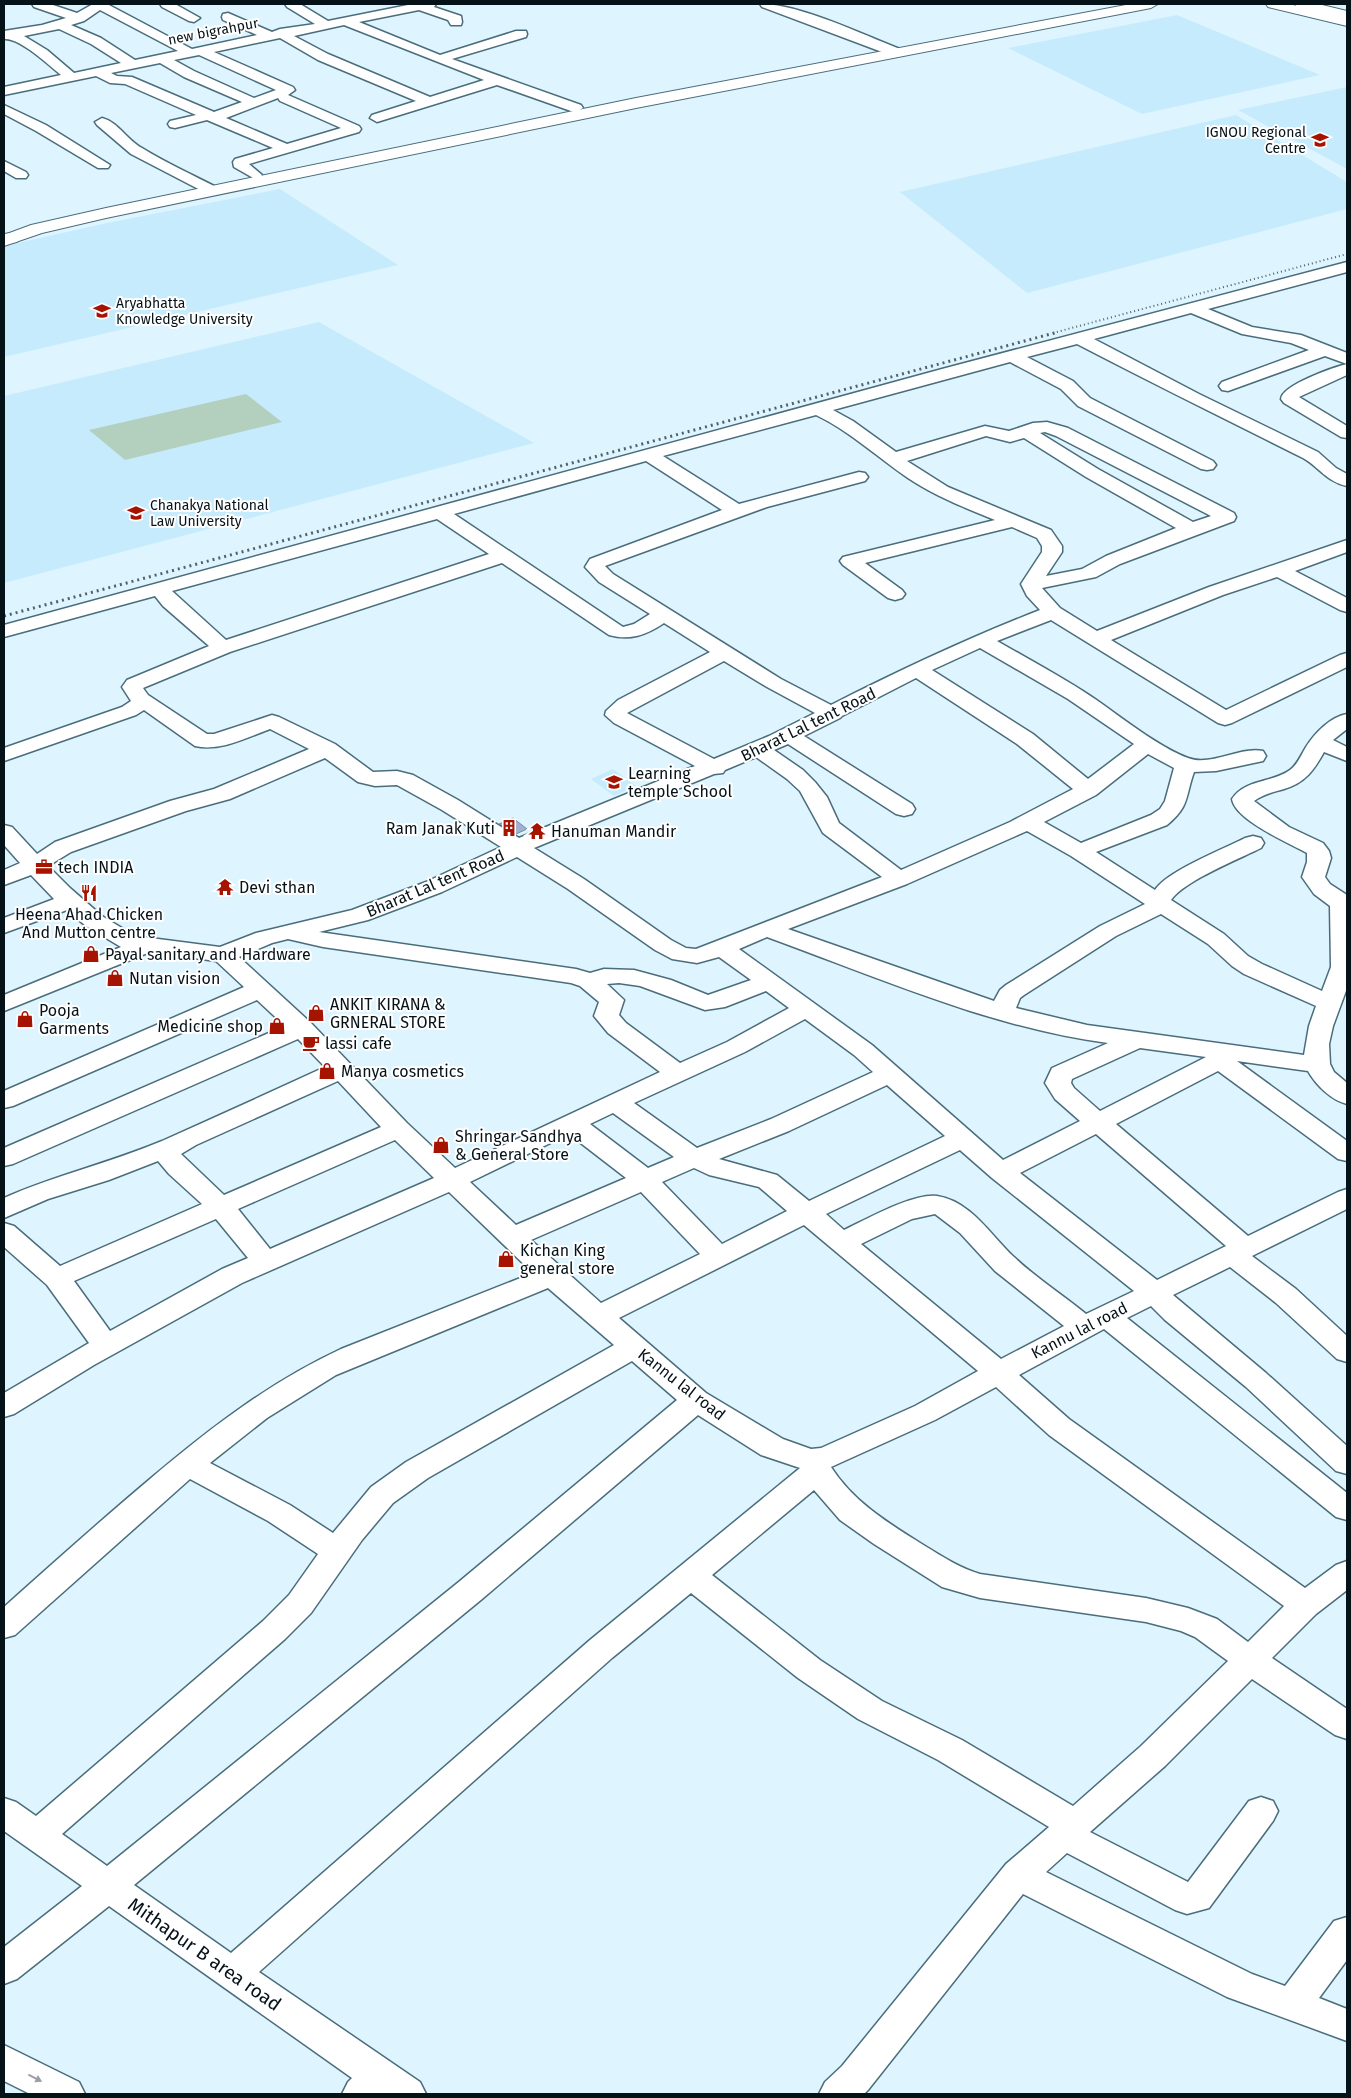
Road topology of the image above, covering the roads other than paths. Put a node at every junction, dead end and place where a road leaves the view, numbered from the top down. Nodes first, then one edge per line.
1 (38, 4) edge
2 (166, 4) edge
3 (291, 4) edge
4 (766, 4) edge
5 (1114, 4) edge
6 (1152, 4) edge
7 (1273, 4) edge
8 (1302, 4) edge
9 (1327, 4) edge
10 (100, 5) edge
11 (425, 5) edge
12 (1347, 8) edge
13 (801, 9) edge
14 (1347, 15) edge
15 (228, 17) dead end
16 (80, 18) junction
17 (194, 18) dead end
18 (344, 21) junction
19 (456, 22) dead end
20 (1347, 22) edge
21 (326, 24) junction
22 (60, 25) junction
23 (9, 30) edge
24 (521, 34) dead end
25 (274, 35) junction
26 (510, 50) dead end
27 (890, 50) junction
28 (194, 51) junction
29 (161, 58) junction
30 (440, 59) junction
31 (132, 64) junction
32 (457, 66) junction
33 (97, 72) junction
34 (71, 77) junction
35 (498, 80) junction
36 (6, 88) edge
37 (285, 98) dead end
38 (430, 102) junction
39 (255, 103) junction
40 (576, 108) junction
41 (239, 109) junction
42 (4, 110) edge
43 (209, 117) junction
44 (258, 118) dead end
45 (377, 118) dead end
46 (540, 119) junction
47 (102, 122) dead end
48 (175, 124) dead end
49 (292, 135) dead end
50 (310, 143) junction
51 (287, 149) junction
52 (374, 154) junction
53 (4, 165) edge
54 (103, 165) dead end
55 (21, 175) dead end
56 (256, 175) junction
57 (209, 188) junction
58 (6, 236) edge
59 (1347, 267) edge
60 (1191, 308) junction
61 (1079, 338) junction
62 (1326, 350) junction
63 (1012, 356) junction
64 (1347, 359) edge
65 (1347, 370) edge
66 (1228, 386) dead end
67 (818, 409) junction
68 (1026, 432) junction
69 (1347, 433) edge
70 (650, 455) junction
71 (893, 459) junction
72 (1207, 465) dead end
73 (859, 477) dead end
74 (1347, 482) edge
75 (736, 511) junction
76 (441, 512) junction
77 (1014, 521) junction
78 (1191, 529) junction
79 (1347, 546) edge
80 (503, 556) junction
81 (1279, 570) junction
82 (1031, 584) junction
83 (159, 588) junction
84 (895, 594) dead end
85 (1347, 606) edge
86 (1053, 612) junction
87 (665, 614) junction
88 (4, 631) edge
89 (1095, 639) junction
90 (981, 640) junction
91 (223, 648) junction
92 (725, 652) junction
93 (1347, 659) edge
94 (917, 669) junction
95 (141, 699) junction
96 (833, 714) junction
97 (1347, 720) edge
98 (790, 736) junction
99 (1320, 742) junction
100 (1148, 744) junction
101 (327, 749) junction
102 (758, 749) junction
103 (4, 755) edge
104 (1347, 755) edge
105 (1255, 756) dead end
106 (1186, 766) junction
107 (715, 768) junction
108 (1088, 790) junction
109 (904, 809) dead end
110 (1028, 822) junction
111 (1253, 843) dead end
112 (9, 844) edge
113 (518, 848) junction
114 (1080, 851) junction
115 (35, 865) junction
116 (4, 878) edge
117 (899, 879) junction
118 (69, 901) junction
119 (1158, 901) junction
120 (1345, 903) edge
121 (4, 926) edge
122 (766, 929) junction
123 (285, 932) junction
124 (146, 945) junction
125 (722, 948) junction
126 (223, 955) junction
127 (589, 981) junction
128 (767, 982) junction
129 (261, 989) junction
130 (1329, 1002) junction
131 (4, 1004) edge
132 (805, 1010) junction
133 (1002, 1012) junction
134 (302, 1028) junction
135 (1137, 1040) junction
136 (1227, 1056) junction
137 (1317, 1064) junction
138 (343, 1069) junction
139 (678, 1073) junction
140 (891, 1074) junction
141 (1347, 1096) edge
142 (5, 1097) edge
143 (615, 1102) junction
144 (571, 1123) junction
145 (1099, 1123) junction
146 (398, 1129) junction
147 (962, 1138) junction
148 (171, 1147) junction
149 (1347, 1153) edge
150 (695, 1157) junction
151 (4, 1158) edge
152 (1001, 1172) junction
153 (644, 1179) junction
154 (451, 1181) junction
155 (219, 1205) junction
156 (1341, 1207) edge
157 (4, 1209) edge
158 (806, 1213) junction
159 (4, 1232) edge
160 (511, 1238) junction
161 (842, 1242) junction
162 (1239, 1251) junction
163 (719, 1257) junction
164 (266, 1261) junction
165 (552, 1276) junction
166 (57, 1278) junction
167 (1154, 1292) junction
168 (598, 1317) junction
169 (1095, 1321) junction
170 (106, 1346) junction
171 (633, 1347) junction
172 (1347, 1352) edge
173 (998, 1372) junction
174 (696, 1400) junction
175 (4, 1408) edge
176 (1347, 1463) edge
177 (187, 1464) junction
178 (814, 1465) junction
179 (1347, 1508) edge
180 (338, 1552) junction
181 (1347, 1573) edge
182 (690, 1575) junction
183 (1305, 1605) junction
184 (4, 1626) edge
185 (1249, 1660) junction
186 (1347, 1726) edge
187 (1261, 1811) dead end
188 (4, 1812) edge
189 (1070, 1830) junction
190 (36, 1836) junction
191 (1018, 1875) junction
192 (108, 1886) junction
193 (1347, 1932) edge
194 (4, 1968) edge
195 (232, 1974) junction
196 (1293, 2004) junction
197 (1347, 2025) edge
198 (4, 2062) edge
199 (383, 2088) edge
200 (66, 2094) edge
201 (838, 2094) edge

1 - 16 street
2 - 17 street
3 - 21 street
4 - 13 street
5 - 27 main road
6 - 27 main road
7 - 20 main road
8 - 14 main road
9 - 12 main road
10 - 16 street
10 - 28 street
11 - 18 street, new bigrahpur
11 - 19 street
13 - 27 street
15 - 25 street
16 - 22 street
18 - 21 street, new bigrahpur
18 - 30 street
21 - 25 street, new bigrahpur
22 - 23 street
22 - 31 street
23 - 34 street
24 - 30 street
25 - 28 street, new bigrahpur
25 - 38 street
26 - 32 street
27 - 40 main road
27 - 46 main road
28 - 29 street, new bigrahpur
28 - 39 street
29 - 31 street, new bigrahpur
29 - 39 street
30 - 32 street
31 - 33 street, new bigrahpur
32 - 35 street
33 - 34 street, new bigrahpur
33 - 43 street
34 - 36 street, new bigrahpur
35 - 38 street
35 - 40 street
37 - 50 street
38 - 45 street
39 - 41 street
40 - 46 main road
41 - 43 street
41 - 44 street
42 - 54 street
43 - 48 street
43 - 51 street
46 - 52 main road
47 - 57 street
49 - 50 street
50 - 51 street
51 - 56 street
52 - 56 main road
52 - 57 main road
53 - 55 street
56 - 57 main road
57 - 58 main road
59 - 60 street
60 - 61 street
60 - 62 street
61 - 63 street
61 - 74 street
62 - 64 street
62 - 66 street
63 - 67 street
63 - 72 street
65 - 69 street
67 - 70 street
67 - 71 street
68 - 71 street
68 - 78 street
68 - 78 street
70 - 75 street
70 - 76 street
71 - 77 street
73 - 75 street
75 - 87 street
76 - 80 street
76 - 83 street
77 - 82 street
77 - 84 street
78 - 82 street
79 - 81 street
80 - 87 street
80 - 91 street
81 - 85 street
81 - 89 street
82 - 86 street
83 - 88 street
83 - 91 street
86 - 89 street
86 - 90 street, Bharat Lal tent Road
87 - 92 street
89 - 93 street
90 - 94 street, Bharat Lal tent Road
90 - 100 street
91 - 95 street
92 - 96 street
92 - 107 street
94 - 96 street, Bharat Lal tent Road
94 - 108 street
95 - 101 street
95 - 103 street
96 - 98 street, Bharat Lal tent Road
97 - 99 street
98 - 102 street, Bharat Lal tent Road
98 - 109 street
99 - 104 street
99 - 120 street
100 - 106 street
100 - 108 street
101 - 113 street
101 - 115 street
102 - 107 street, Bharat Lal tent Road
102 - 117 street
105 - 106 street
106 - 114 street
107 - 113 street, Bharat Lal tent Road
108 - 110 street
110 - 114 street
110 - 117 street
111 - 119 street
112 - 115 street
113 - 123 street, Bharat Lal tent Road
113 - 125 street
114 - 119 street
115 - 116 street
115 - 118 street
117 - 122 street
118 - 121 street
118 - 124 street
119 - 130 street
119 - 133 street
120 - 130 street
122 - 125 street
122 - 133 street
123 - 126 street, Bharat Lal tent Road
123 - 127 street
124 - 126 street
124 - 131 street
125 - 128 street
126 - 129 street, Kannu lal road
127 - 128 street
127 - 139 street
128 - 132 street
129 - 134 street, Kannu lal road
129 - 142 street
130 - 137 street
132 - 139 street
132 - 140 street
133 - 135 street
134 - 138 street, Kannu lal road
134 - 151 street
135 - 136 street
135 - 145 street
136 - 137 street
136 - 145 street
136 - 149 street
137 - 141 street
138 - 146 street, Kannu lal road
138 - 148 street
139 - 143 street
140 - 147 street
140 - 150 street
143 - 144 street
143 - 150 street
144 - 153 street
144 - 154 street
145 - 152 street
145 - 162 street
146 - 154 street, Kannu lal road
146 - 155 street
147 - 152 street
147 - 158 street
148 - 155 street
148 - 157 street
150 - 153 street
150 - 158 street
152 - 167 street
153 - 160 street
153 - 163 street
154 - 160 street, Kannu lal road
154 - 164 street
155 - 164 street
155 - 166 street
156 - 162 street, Kannu lal road
158 - 161 street
158 - 163 street
159 - 166 street
160 - 165 street, Kannu lal road
161 - 169 street
161 - 173 street
162 - 167 street, Kannu lal road
162 - 172 street
163 - 168 street
164 - 170 street
165 - 168 street, Kannu lal road
165 - 177 street
166 - 170 street
167 - 169 street, Kannu lal road
167 - 176 street
168 - 171 street, Kannu lal road
169 - 173 street, Kannu lal road
169 - 179 street
170 - 175 street
171 - 174 street, Kannu lal road
171 - 180 street
173 - 178 street, Kannu lal road
173 - 183 street
174 - 178 street, Kannu lal road
174 - 192 street
177 - 180 street
177 - 184 street
178 - 182 street
178 - 185 street
180 - 190 street
181 - 183 street
182 - 189 street
182 - 195 street
183 - 185 street
185 - 186 street
185 - 189 street
187 - 189 street
188 - 190 street, Mithapur B area road
189 - 191 street
190 - 192 street, Mithapur B area road
191 - 196 street
191 - 201 street
192 - 194 street
192 - 195 street, Mithapur B area road
193 - 196 street
195 - 199 street, Mithapur B area road
196 - 197 street
198 -> 200 street

